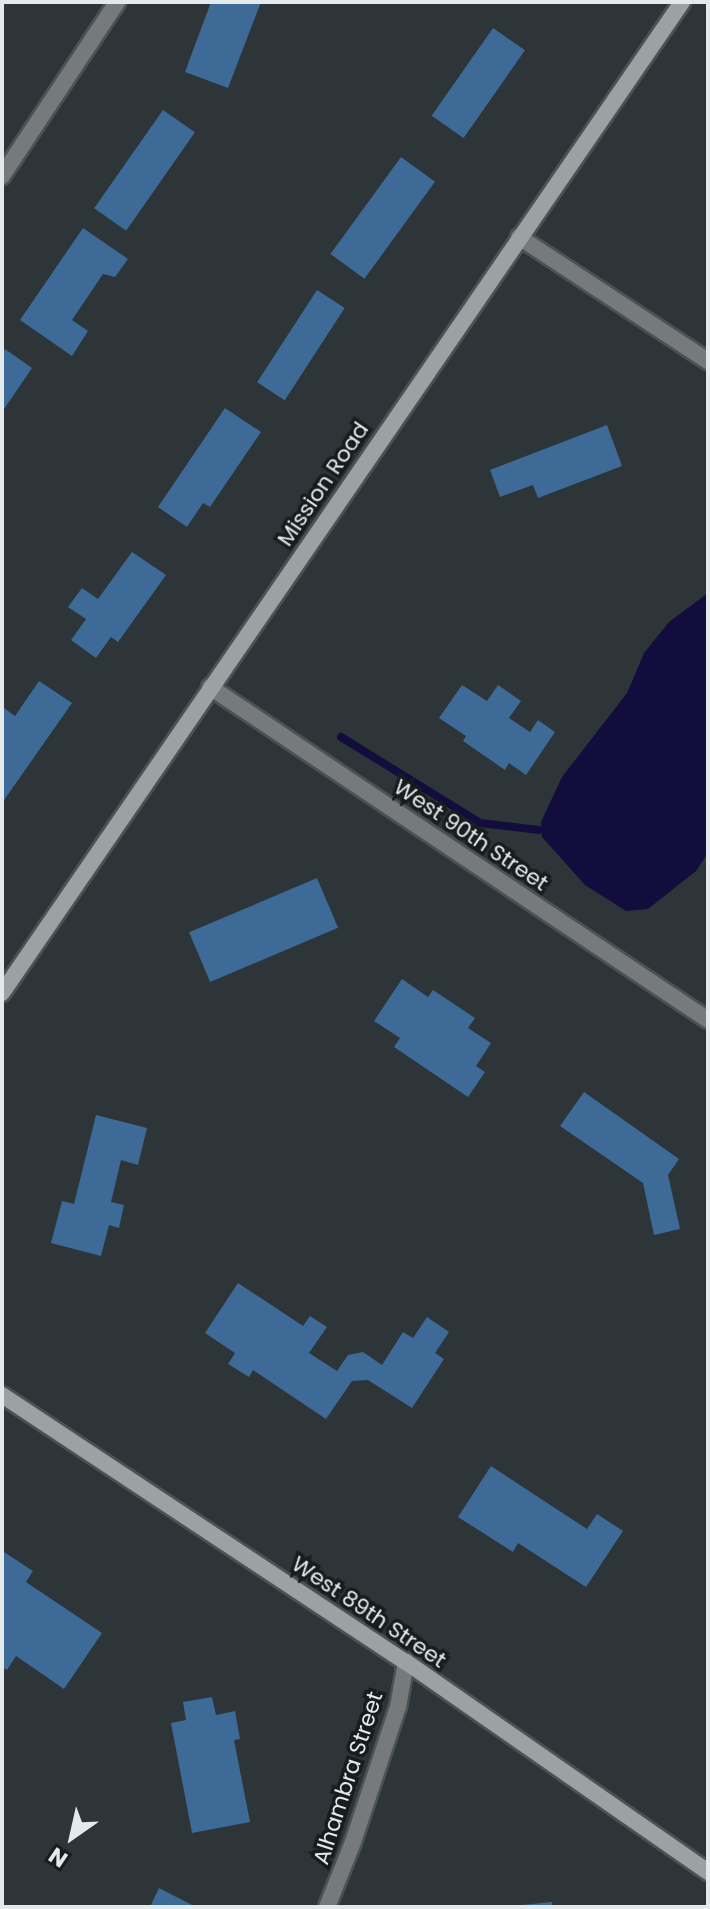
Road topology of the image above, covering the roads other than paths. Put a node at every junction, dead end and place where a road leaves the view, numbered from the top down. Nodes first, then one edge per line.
1 (117, 2) edge
2 (682, 2) edge
3 (2, 176) edge
4 (519, 237) junction
5 (708, 361) edge
6 (210, 687) junction
7 (2, 993) edge
8 (708, 1020) edge
9 (2, 1395) edge
10 (406, 1662) junction
11 (708, 1872) edge
12 (327, 1907) edge

1 - 3 street
2 - 4 main road, Mission Road
4 - 5 street
4 - 6 main road, Mission Road
6 - 7 main road, Mission Road
6 - 8 street, West 90th Street
9 - 10 main road, West 89th Street
10 - 11 main road, West 89th Street
10 - 12 street, Alhambra Street

